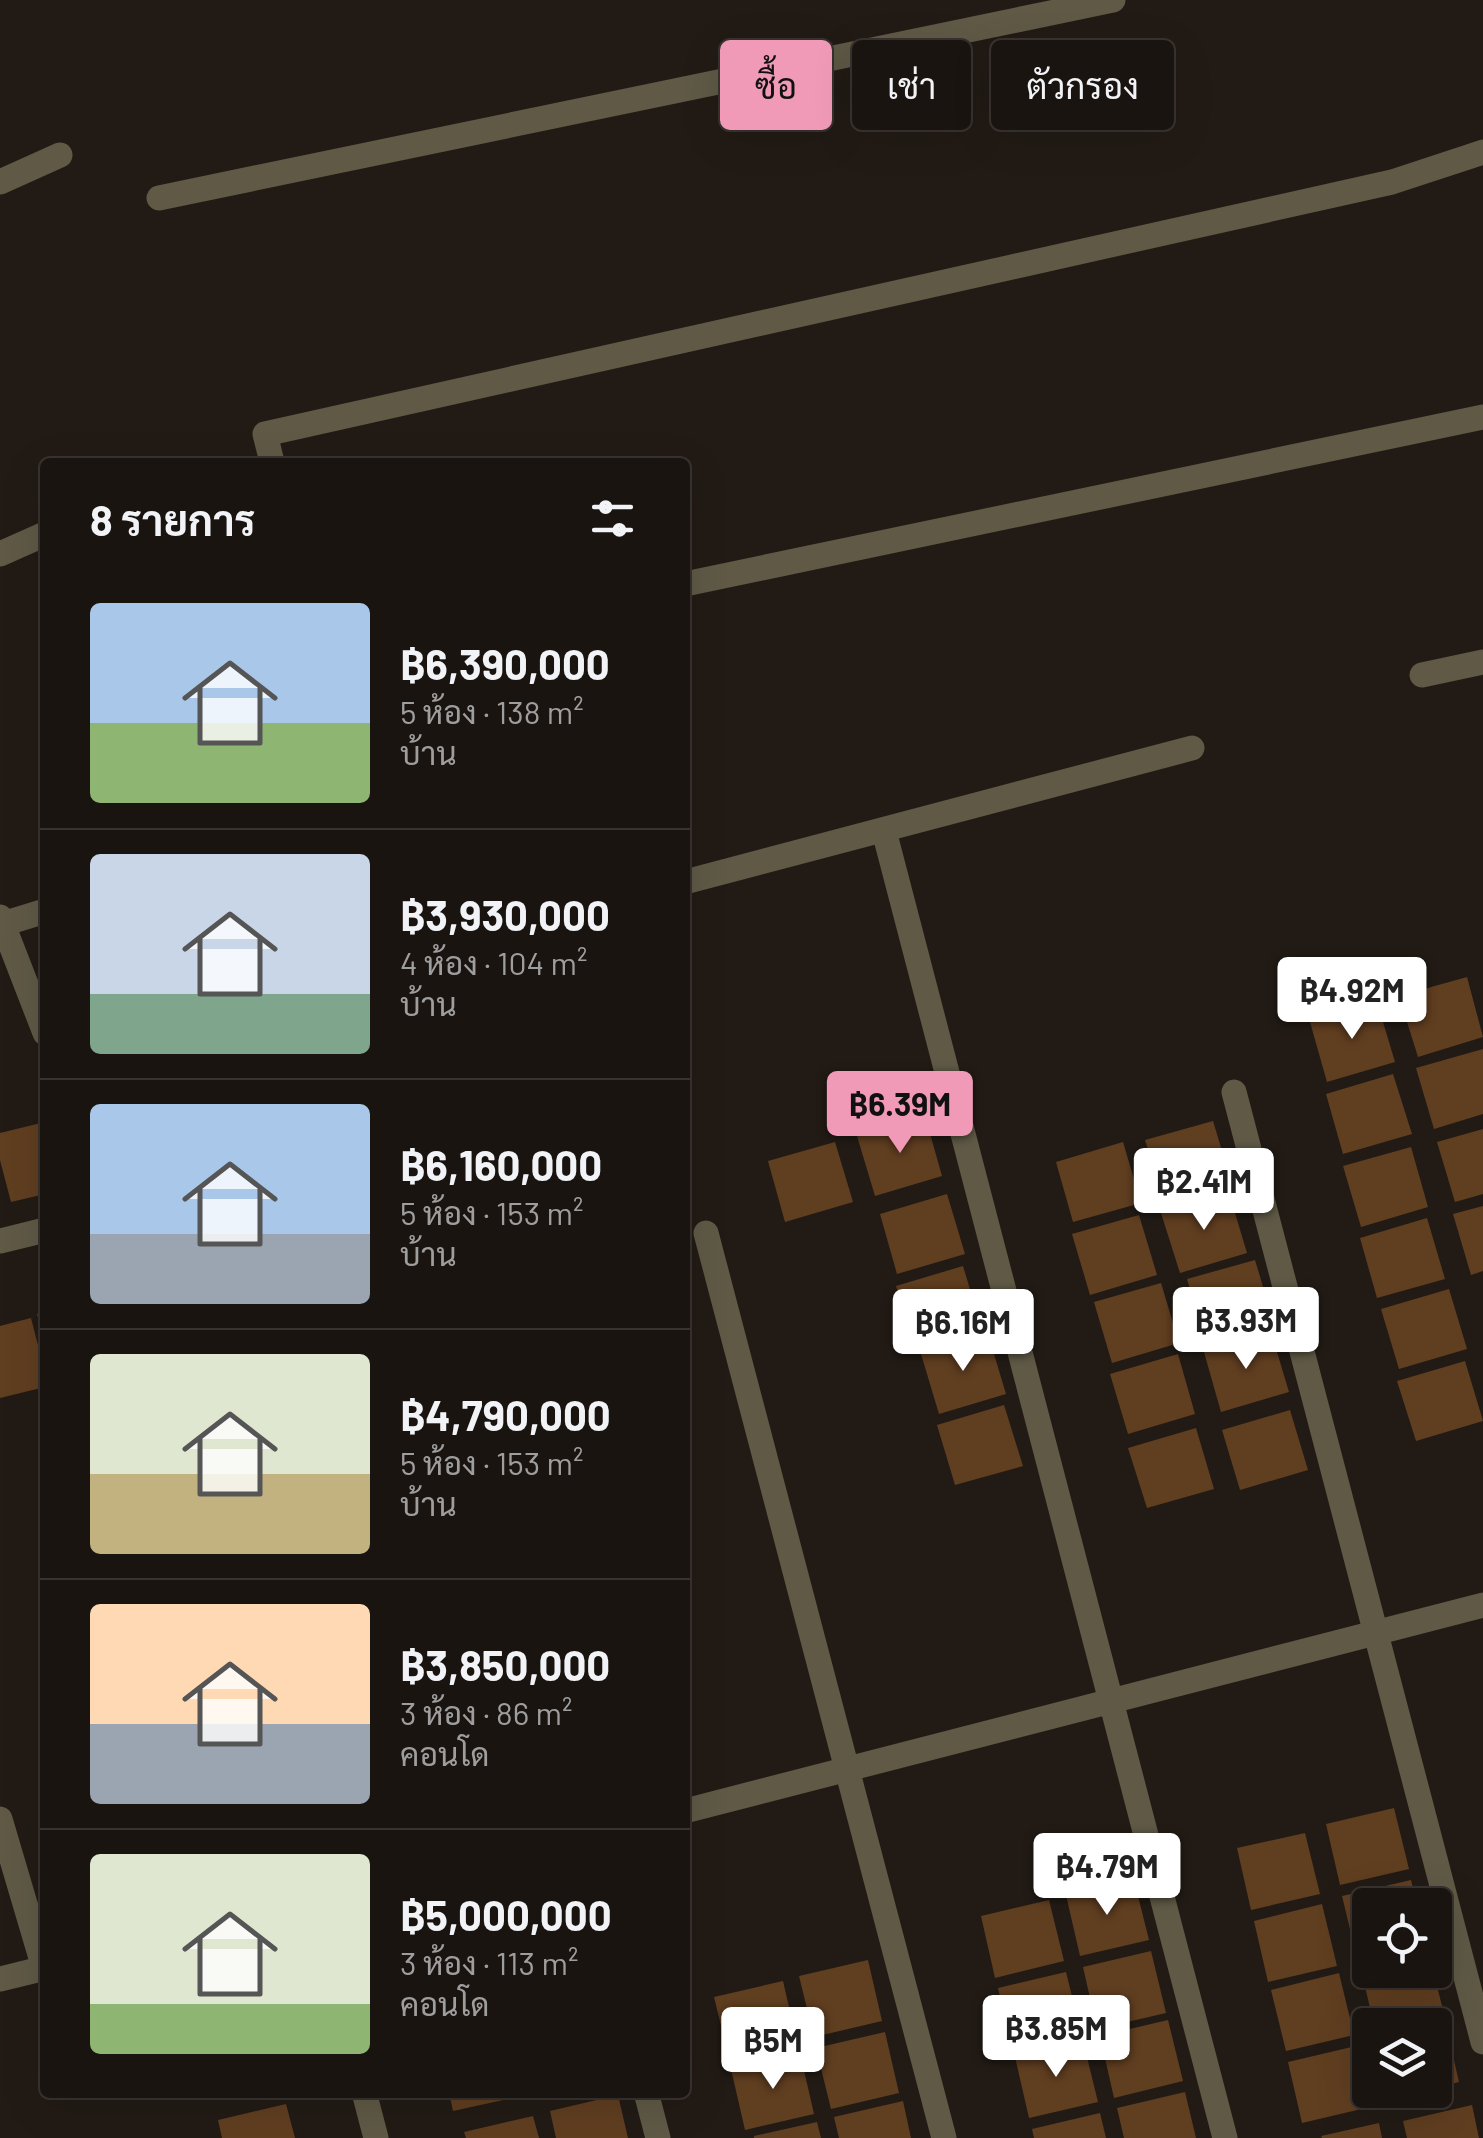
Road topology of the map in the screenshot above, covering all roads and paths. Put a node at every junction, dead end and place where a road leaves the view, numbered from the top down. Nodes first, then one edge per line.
1 (1113, 0) edge
2 (1483, 152) edge
3 (60, 156) dead end
4 (0, 182) edge
5 (159, 198) dead end
6 (1483, 417) edge
7 (271, 458) edge
8 (40, 536) edge
9 (0, 554) edge
10 (690, 583) edge
11 (1483, 662) edge
12 (1422, 675) dead end
13 (1192, 748) dead end
14 (884, 831) junction
15 (690, 881) edge
16 (40, 912) edge
17 (2, 921) edge
18 (40, 1020) edge
19 (1234, 1092) dead end
20 (40, 1231) edge
21 (706, 1233) dead end
22 (0, 1241) edge
23 (1483, 1605) edge
24 (1376, 1632) junction
25 (1110, 1702) junction
26 (847, 1770) junction
27 (690, 1811) edge
28 (0, 1820) edge
29 (40, 1955) edge
30 (40, 1969) edge
31 (0, 1979) edge
32 (1483, 2042) edge
33 (366, 2098) edge
34 (648, 2098) edge
35 (376, 2138) edge
36 (658, 2138) edge
37 (944, 2138) edge
38 (1225, 2138) edge

1 - 5 street
2 - 7 street
3 - 4 street
6 - 10 street
8 - 9 street
11 - 12 street
13 - 14 street
14 - 15 street
14 - 25 street
16 - 17 street
17 - 18 street
19 - 24 street
20 - 22 street
21 - 26 street
23 - 24 street
24 - 25 street
24 - 32 street
25 - 26 street
25 - 38 street
26 - 27 street
26 - 37 street
28 - 29 street
30 - 31 street
33 - 35 street
34 - 36 street

